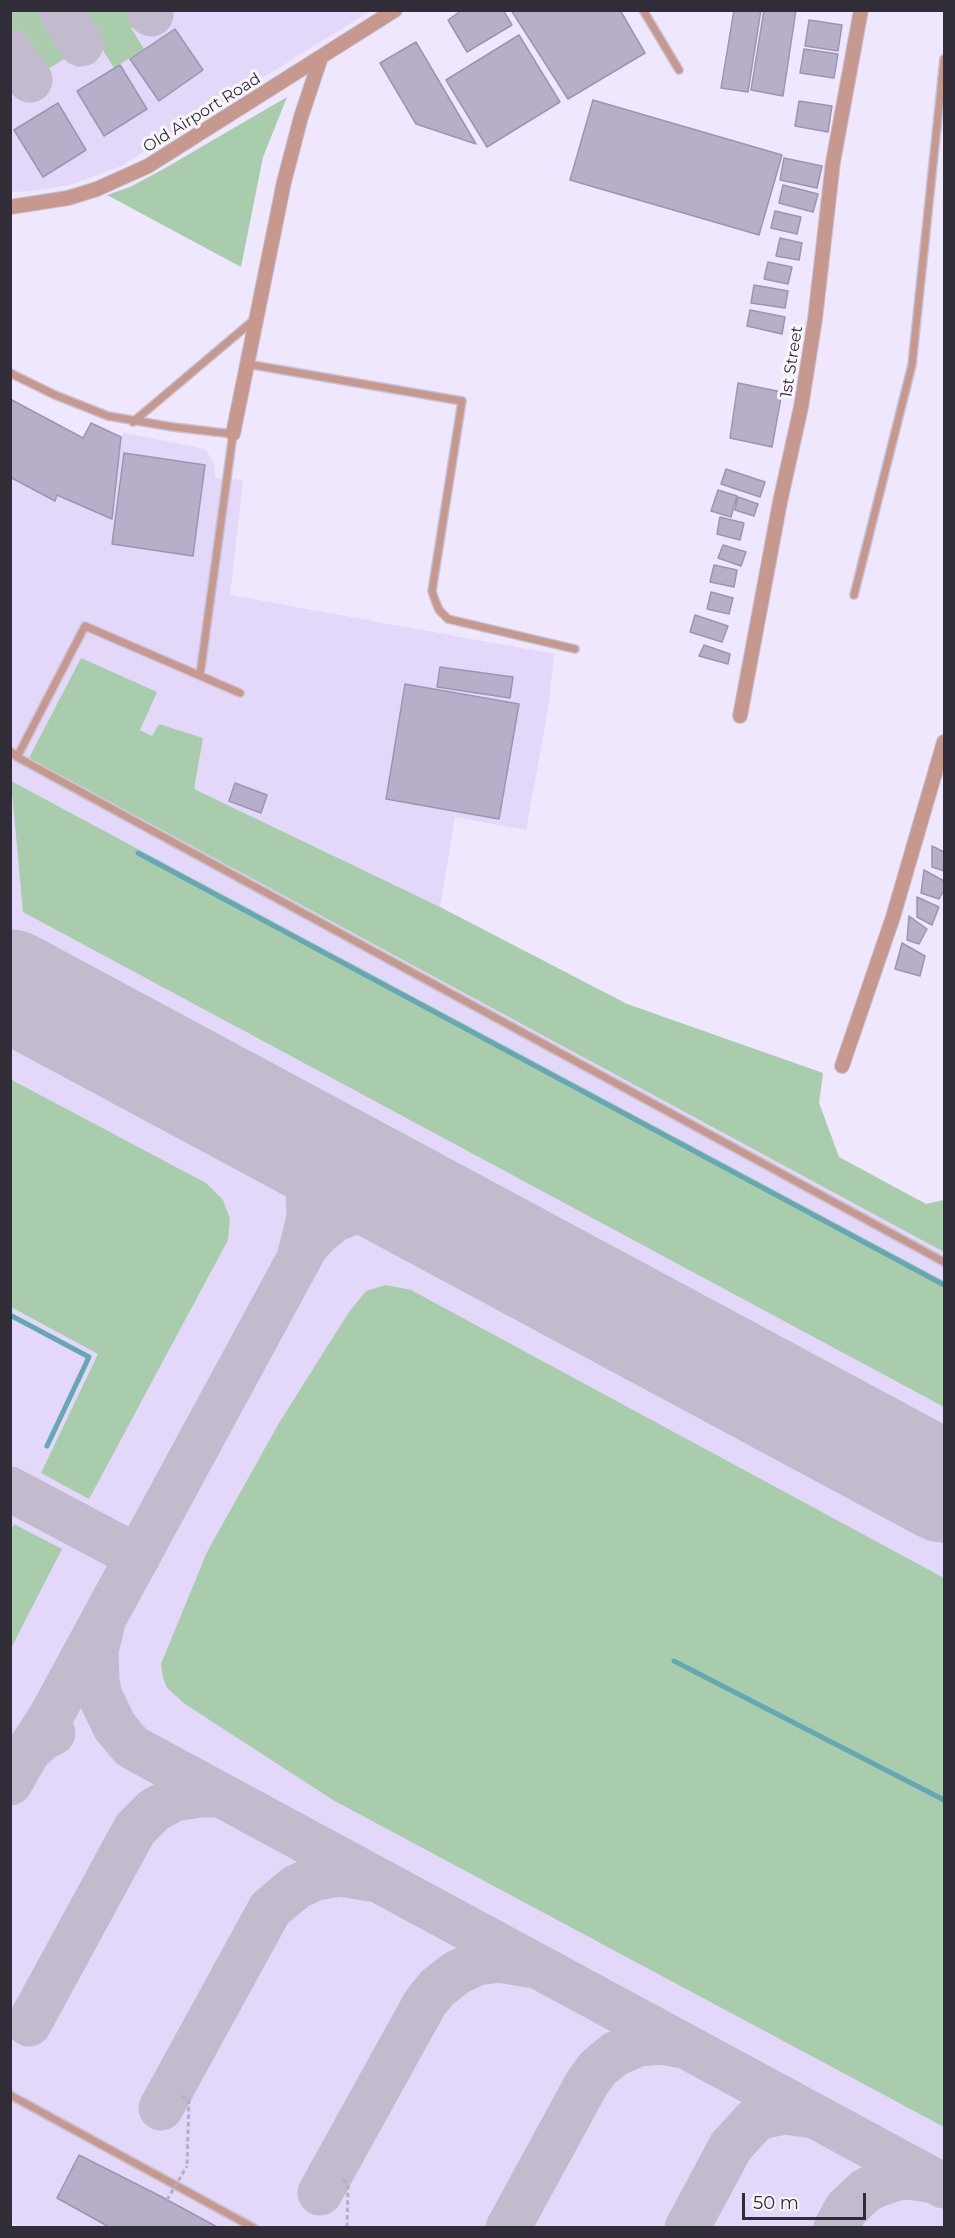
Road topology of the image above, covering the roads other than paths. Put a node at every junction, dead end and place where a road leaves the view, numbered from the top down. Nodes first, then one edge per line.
1 (395, 10) edge
2 (643, 10) edge
3 (861, 10) edge
4 (321, 57) junction
5 (945, 59) edge
6 (679, 70) dead end
7 (10, 207) edge
8 (255, 319) junction
9 (246, 364) junction
10 (10, 373) edge
11 (133, 422) junction
12 (233, 434) junction
13 (854, 595) dead end
14 (575, 649) dead end
15 (200, 675) junction
16 (240, 693) dead end
17 (740, 716) dead end
18 (945, 742) edge
19 (10, 751) edge
20 (17, 757) junction
21 (842, 1065) dead end
22 (945, 1262) edge
23 (10, 2095) edge
24 (254, 2228) edge

1 - 4 street, Old Airport Road
2 - 6 lane
3 - 17 street, 1st Street
4 - 7 street, Old Airport Road
4 - 8 street
5 - 13 lane
8 - 9 street
8 - 11 lane
9 - 12 street
9 - 14 lane
10 - 11 lane
11 - 12 lane
12 - 15 lane
15 - 16 lane
15 - 20 lane
18 - 21 street
19 - 20 lane
20 - 22 lane
23 - 24 lane

